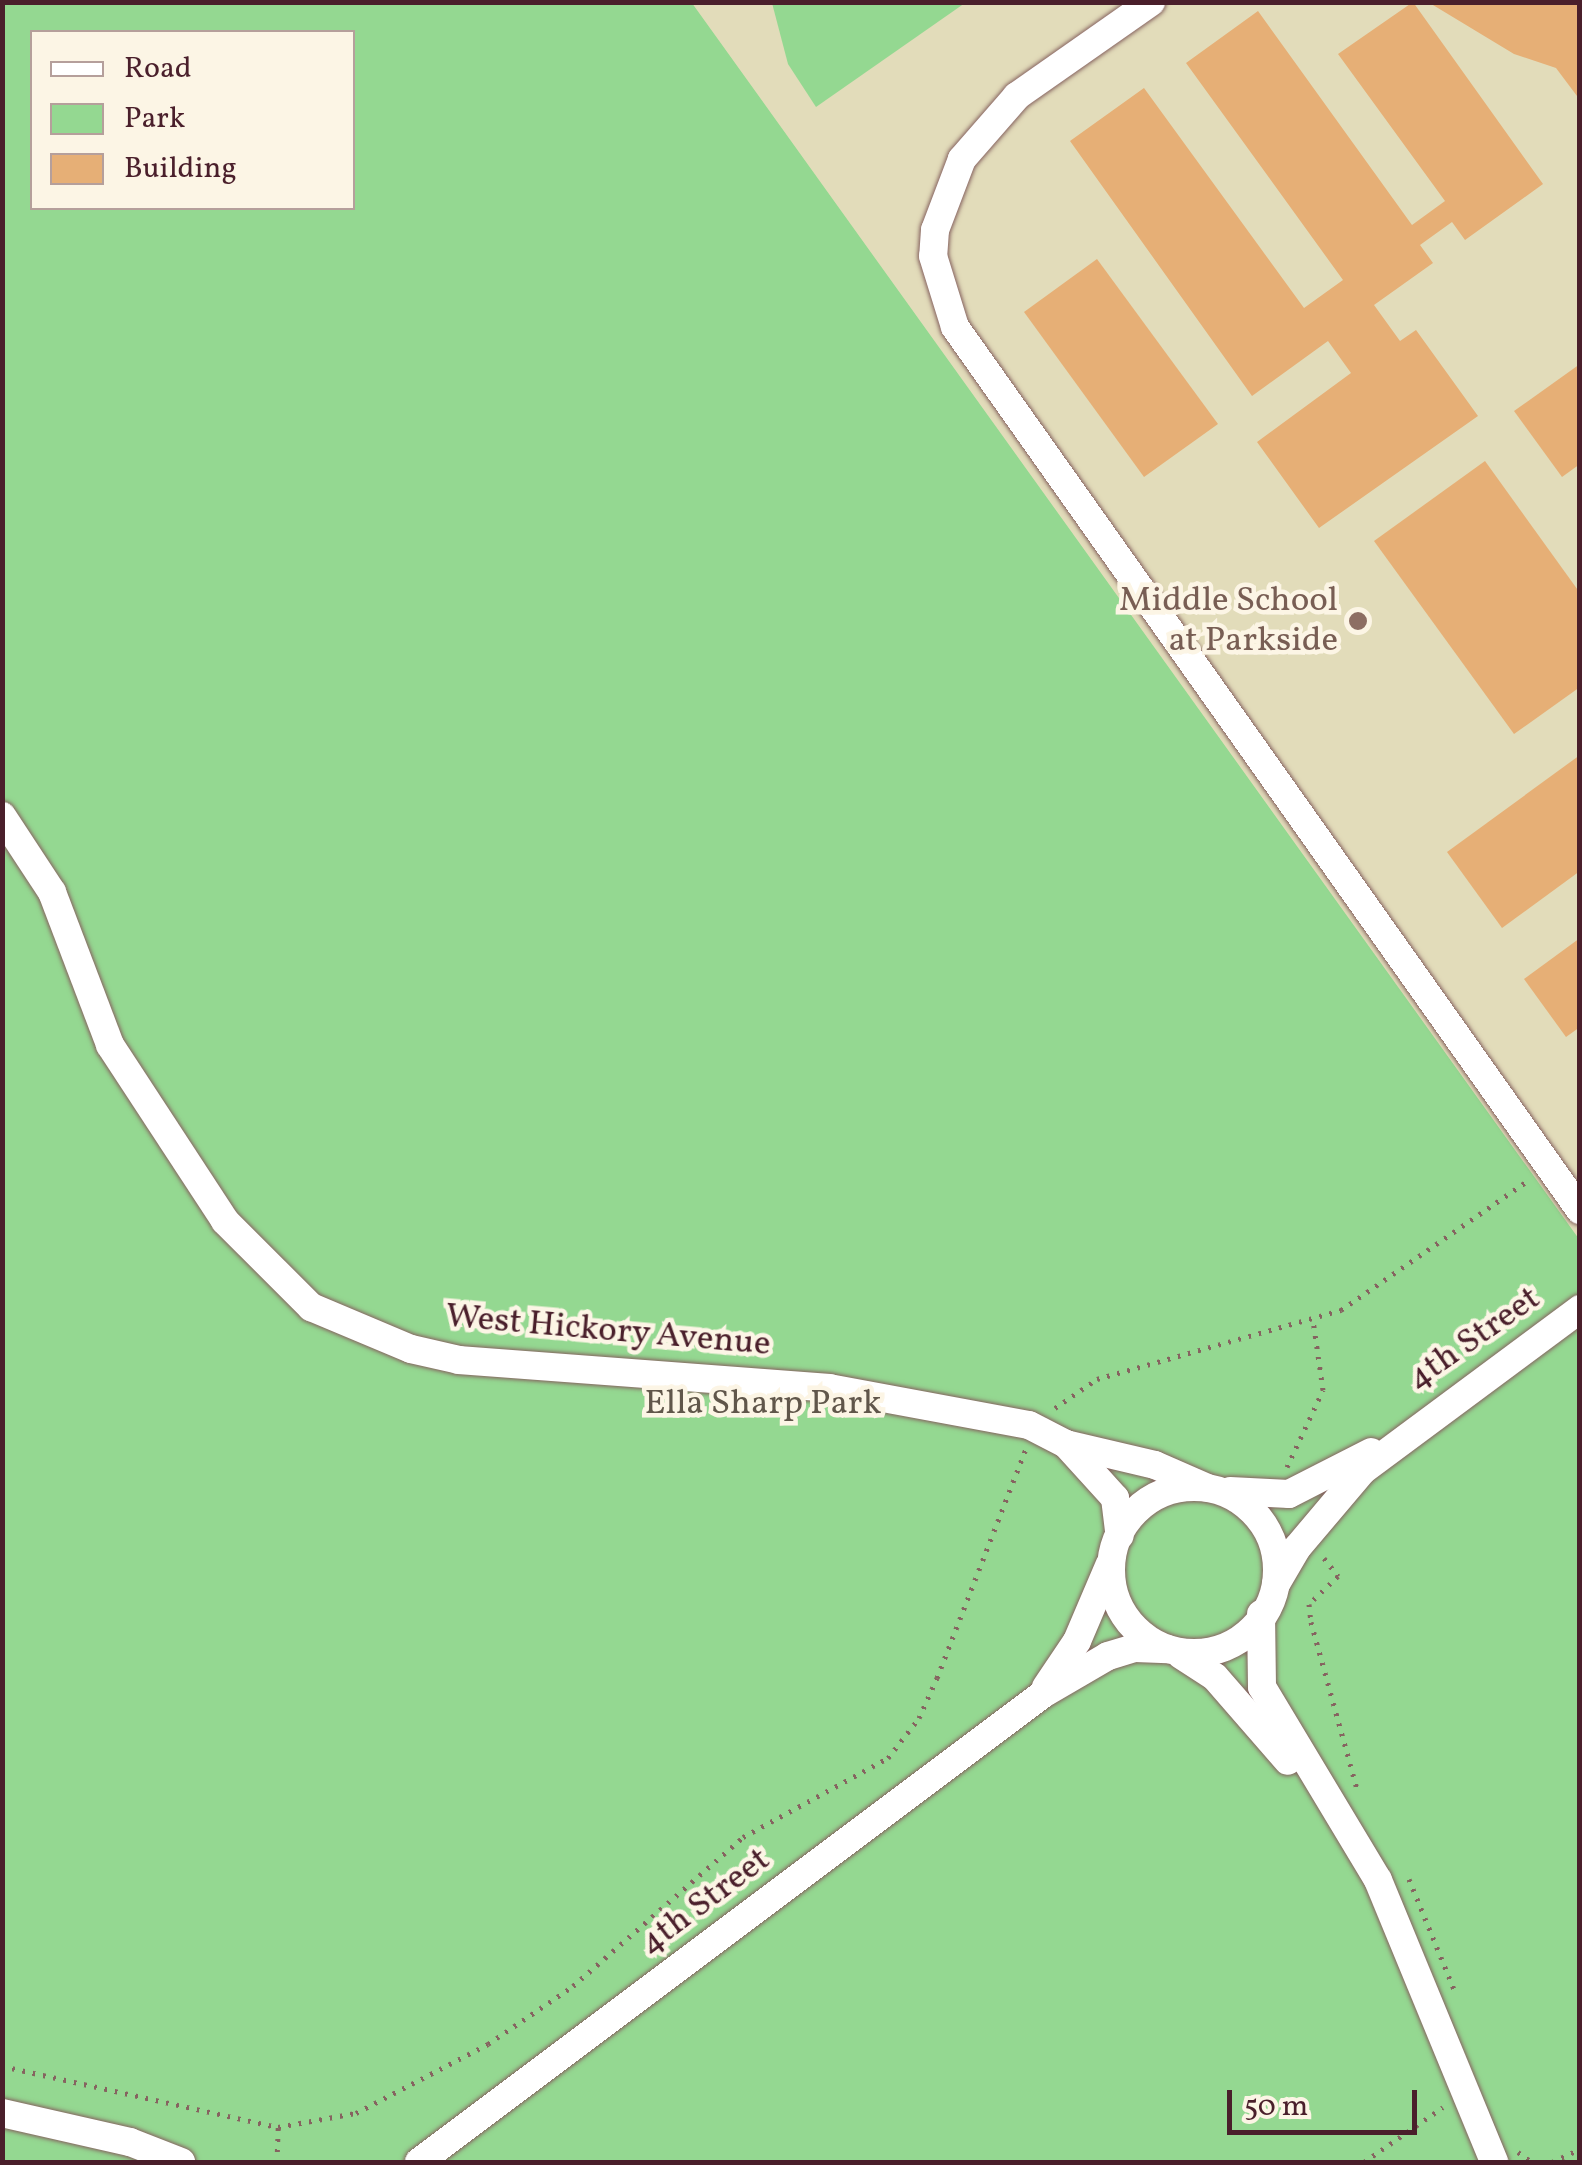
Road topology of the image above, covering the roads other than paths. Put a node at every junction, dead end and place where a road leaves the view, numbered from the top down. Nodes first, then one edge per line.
1 (1152, 2) edge
2 (2, 816) edge
3 (1580, 1210) edge
4 (1580, 1310) edge
5 (1412, 1429) junction
6 (1066, 1444) junction
7 (1214, 1488) junction
8 (1117, 1543) junction
9 (1266, 1605) junction
10 (1174, 1652) junction
11 (1031, 1703) junction
12 (1329, 1808) junction
13 (2, 2113) edge
14 (421, 2161) edge
15 (182, 2162) edge
16 (1494, 2162) edge

1 - 3 street
2 - 6 street, West Hickory Avenue
4 - 5 street, 4th Street
5 - 7 street, 4th Street
5 - 9 street, 4th Street
6 - 7 street, West Hickory Avenue
6 - 8 street, West Hickory Avenue
7 - 8 street
7 - 9 street
8 - 10 street
8 - 11 street, 4th Street
9 - 10 street
9 - 12 street
10 - 11 street, 4th Street
10 - 12 street
11 - 14 street, 4th Street
12 - 16 street
13 - 15 street

